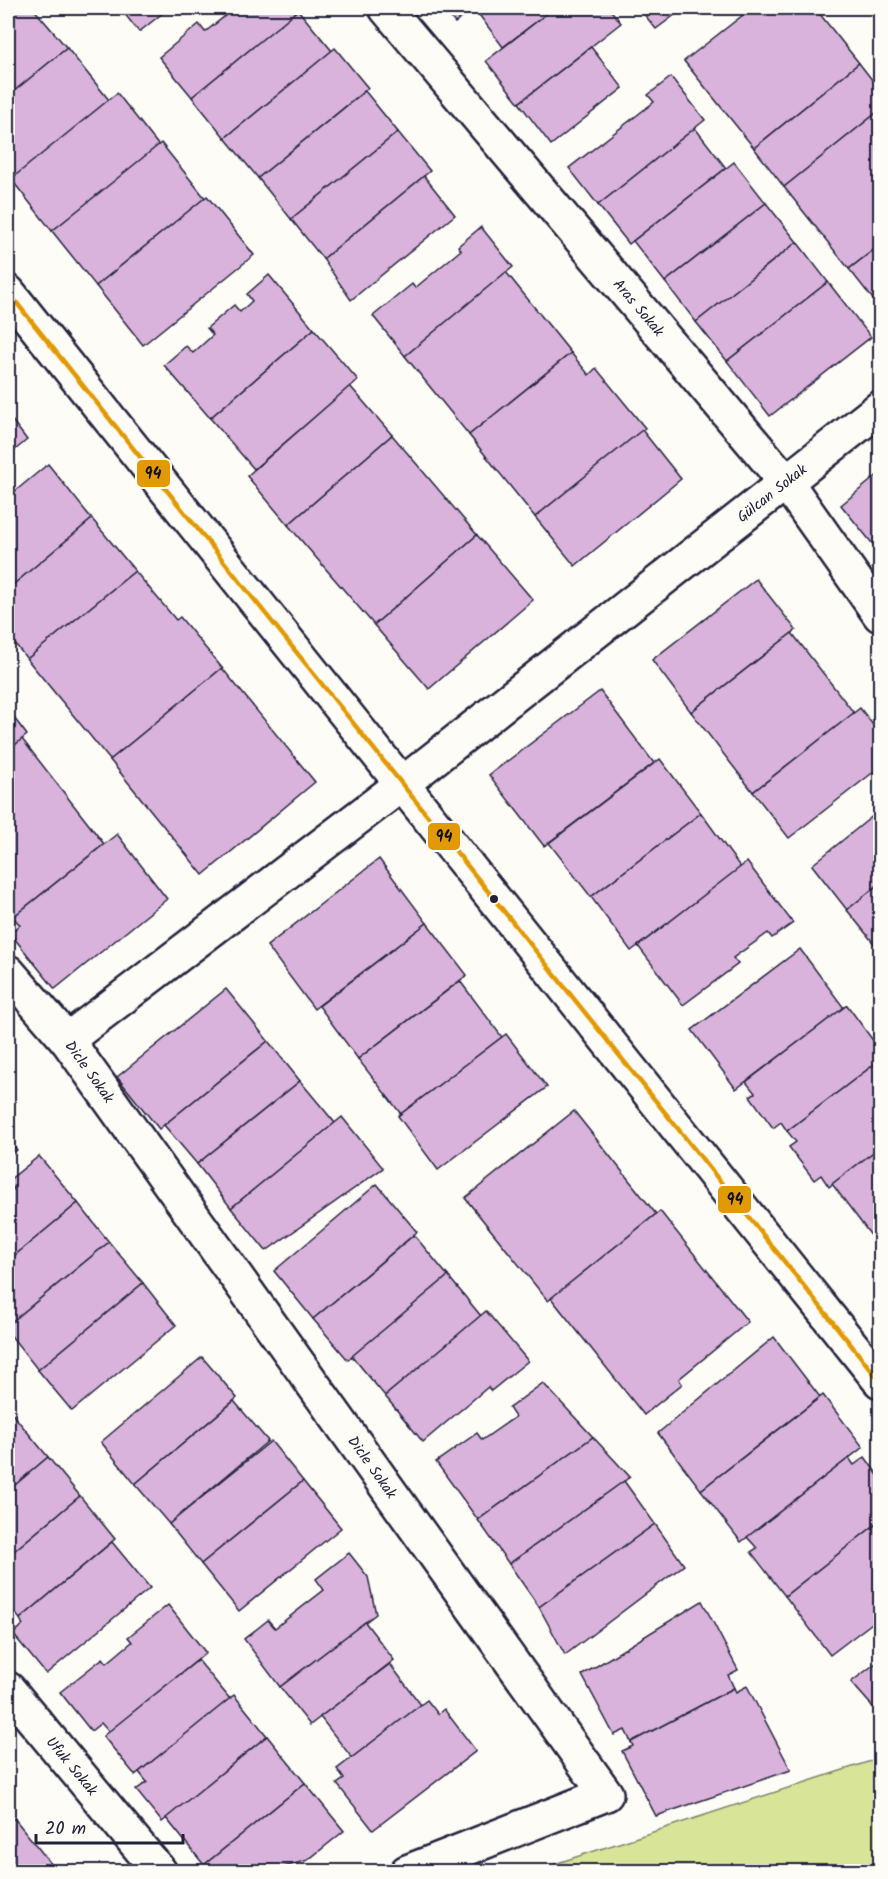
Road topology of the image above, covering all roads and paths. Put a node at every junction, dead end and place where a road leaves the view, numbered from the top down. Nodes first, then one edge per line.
1 (386, 8) edge
2 (8, 292) edge
3 (880, 408) edge
4 (786, 482) junction
5 (880, 615) edge
6 (402, 784) junction
7 (8, 972) edge
8 (67, 1040) junction
9 (880, 1381) edge
10 (8, 1689) edge
11 (160, 1872) edge
12 (407, 1872) edge

1 - 4 street, Aras Sokak
2 - 6 street
3 - 4 street, Gülcan Sokak
4 - 5 street, Aras Sokak
4 - 6 street, Gülcan Sokak
6 - 8 street, Gülcan Sokak
6 - 9 street
7 - 8 street, Dicle Sokak
8 - 12 street, Dicle Sokak
10 - 11 street, Ufuk Sokak

